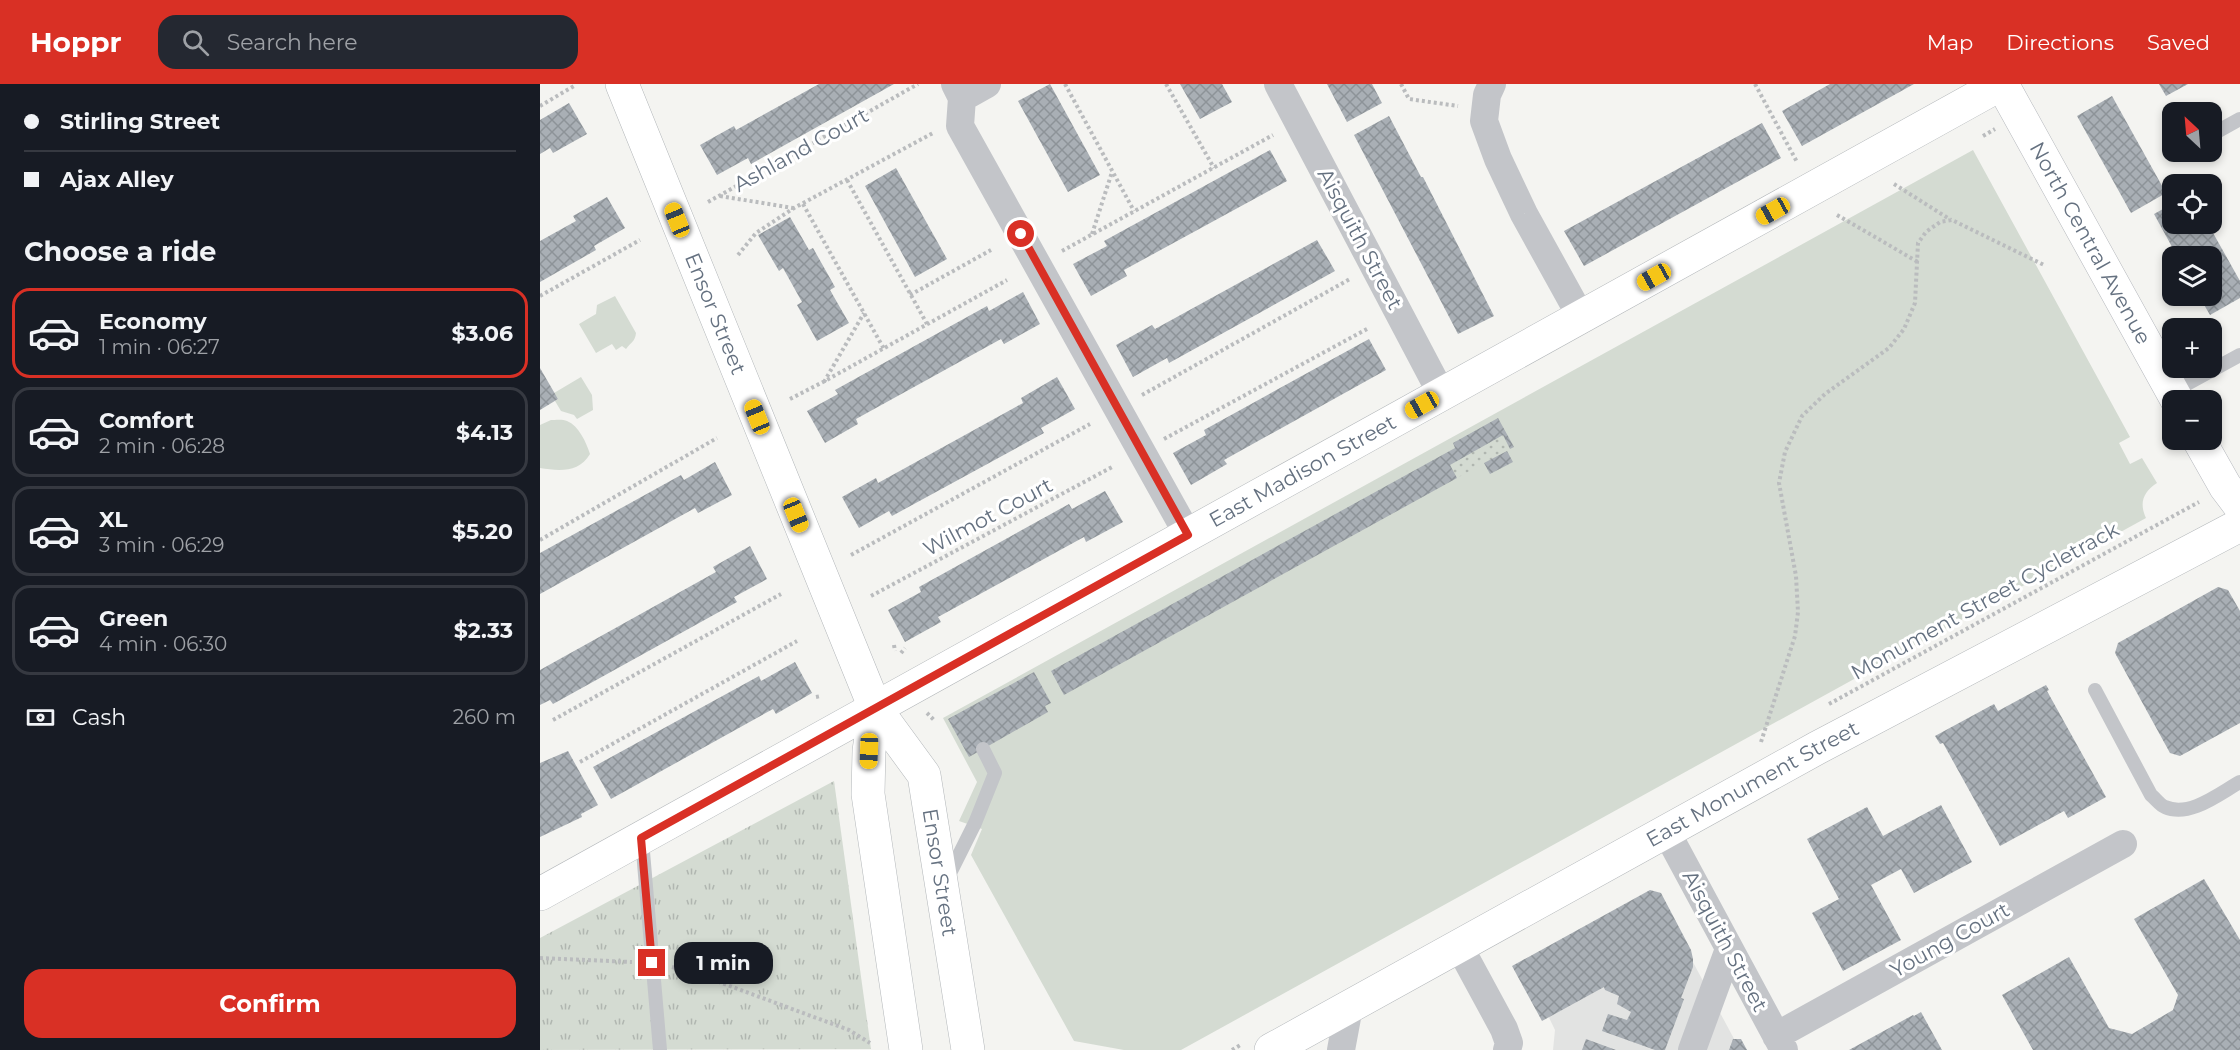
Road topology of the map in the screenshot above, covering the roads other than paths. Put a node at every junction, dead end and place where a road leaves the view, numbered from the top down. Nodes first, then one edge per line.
1 (622, 84) edge
2 (987, 84) edge
3 (1278, 84) edge
4 (2002, 84) edge
5 (959, 91) edge
6 (1489, 97) edge
7 (2240, 120) edge
8 (2222, 129) edge
9 (1581, 317) junction
10 (2240, 355) edge
11 (2172, 390) edge
12 (2185, 390) edge
13 (1442, 394) junction
14 (2205, 450) edge
15 (2240, 506) edge
16 (2240, 525) edge
17 (1188, 535) junction
18 (2095, 690) dead end
19 (875, 708) junction
20 (983, 749) dead end
21 (2240, 782) edge
22 (1666, 831) junction
23 (641, 838) junction
24 (2123, 844) dead end
25 (942, 889) junction
26 (540, 894) edge
27 (1459, 946) junction
28 (1729, 949) junction
29 (1349, 1007) junction
30 (1780, 1043) edge
31 (660, 1050) edge
32 (906, 1050) edge
33 (969, 1050) edge
34 (1271, 1050) edge
35 (1341, 1050) edge
36 (1507, 1050) edge
37 (1692, 1050) edge

1 - 19 main road, Ensor Street
2 - 5 street
3 - 13 street, Aisquith Street
4 - 9 main road, East Madison Street
4 - 11 main road, North Central Avenue
5 - 17 street
6 - 9 street
7 - 8 lane
9 - 13 main road, East Madison Street
10 - 12 lane
13 - 17 main road, East Madison Street
14 - 15 main road
16 - 22 main road, East Monument Street
17 - 19 main road, East Madison Street
18 - 21 lane
19 - 23 main road, East Madison Street
19 - 25 main road, Ensor Street
19 - 32 main road
20 - 25 lane
22 - 27 main road, East Monument Street
22 - 28 street, Aisquith Street
23 - 26 main road, East Madison Street
23 - 31 lane
24 - 30 street, Young Court
25 - 33 main road, Ensor Street
27 - 29 main road, East Monument Street
27 - 36 street
28 - 30 street, Aisquith Street
28 - 37 street
29 - 34 main road, East Monument Street
29 - 35 street

